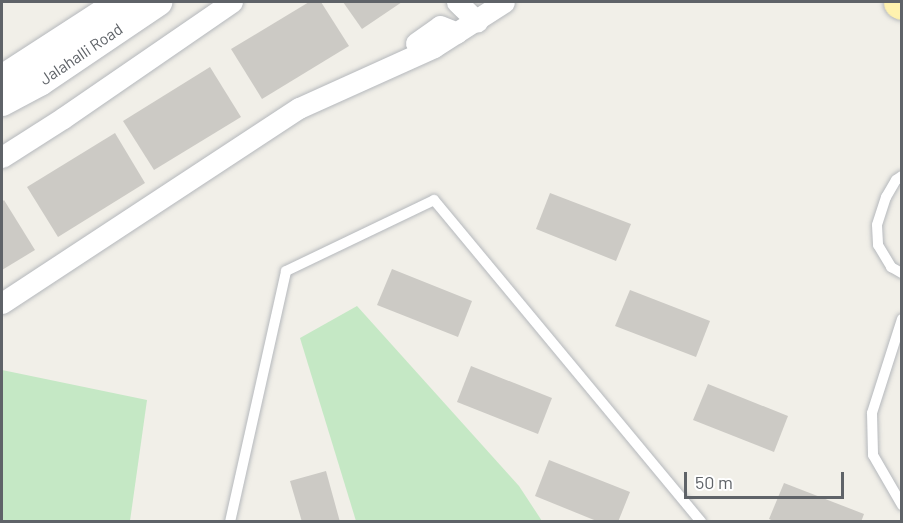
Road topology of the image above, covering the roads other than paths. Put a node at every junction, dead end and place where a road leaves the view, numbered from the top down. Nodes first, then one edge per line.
1 (158, 2) edge
2 (232, 2) edge
3 (504, 2) edge
4 (106, 6) edge
5 (470, 9) edge
6 (457, 33) junction
7 (416, 43) dead end
8 (2, 79) edge
9 (2, 102) edge
10 (2, 157) edge
11 (902, 176) edge
12 (902, 273) edge
13 (2, 303) edge
14 (902, 319) edge
15 (902, 505) edge
16 (230, 522) edge
17 (701, 522) edge

1 - 9 main road, Jalahalli Road
2 - 10 street
3 - 5 street
4 - 8 main road, Jalahalli Road
5 - 6 street
6 - 7 street
6 - 13 street
11 - 12 lane
14 - 15 lane
16 - 17 lane

